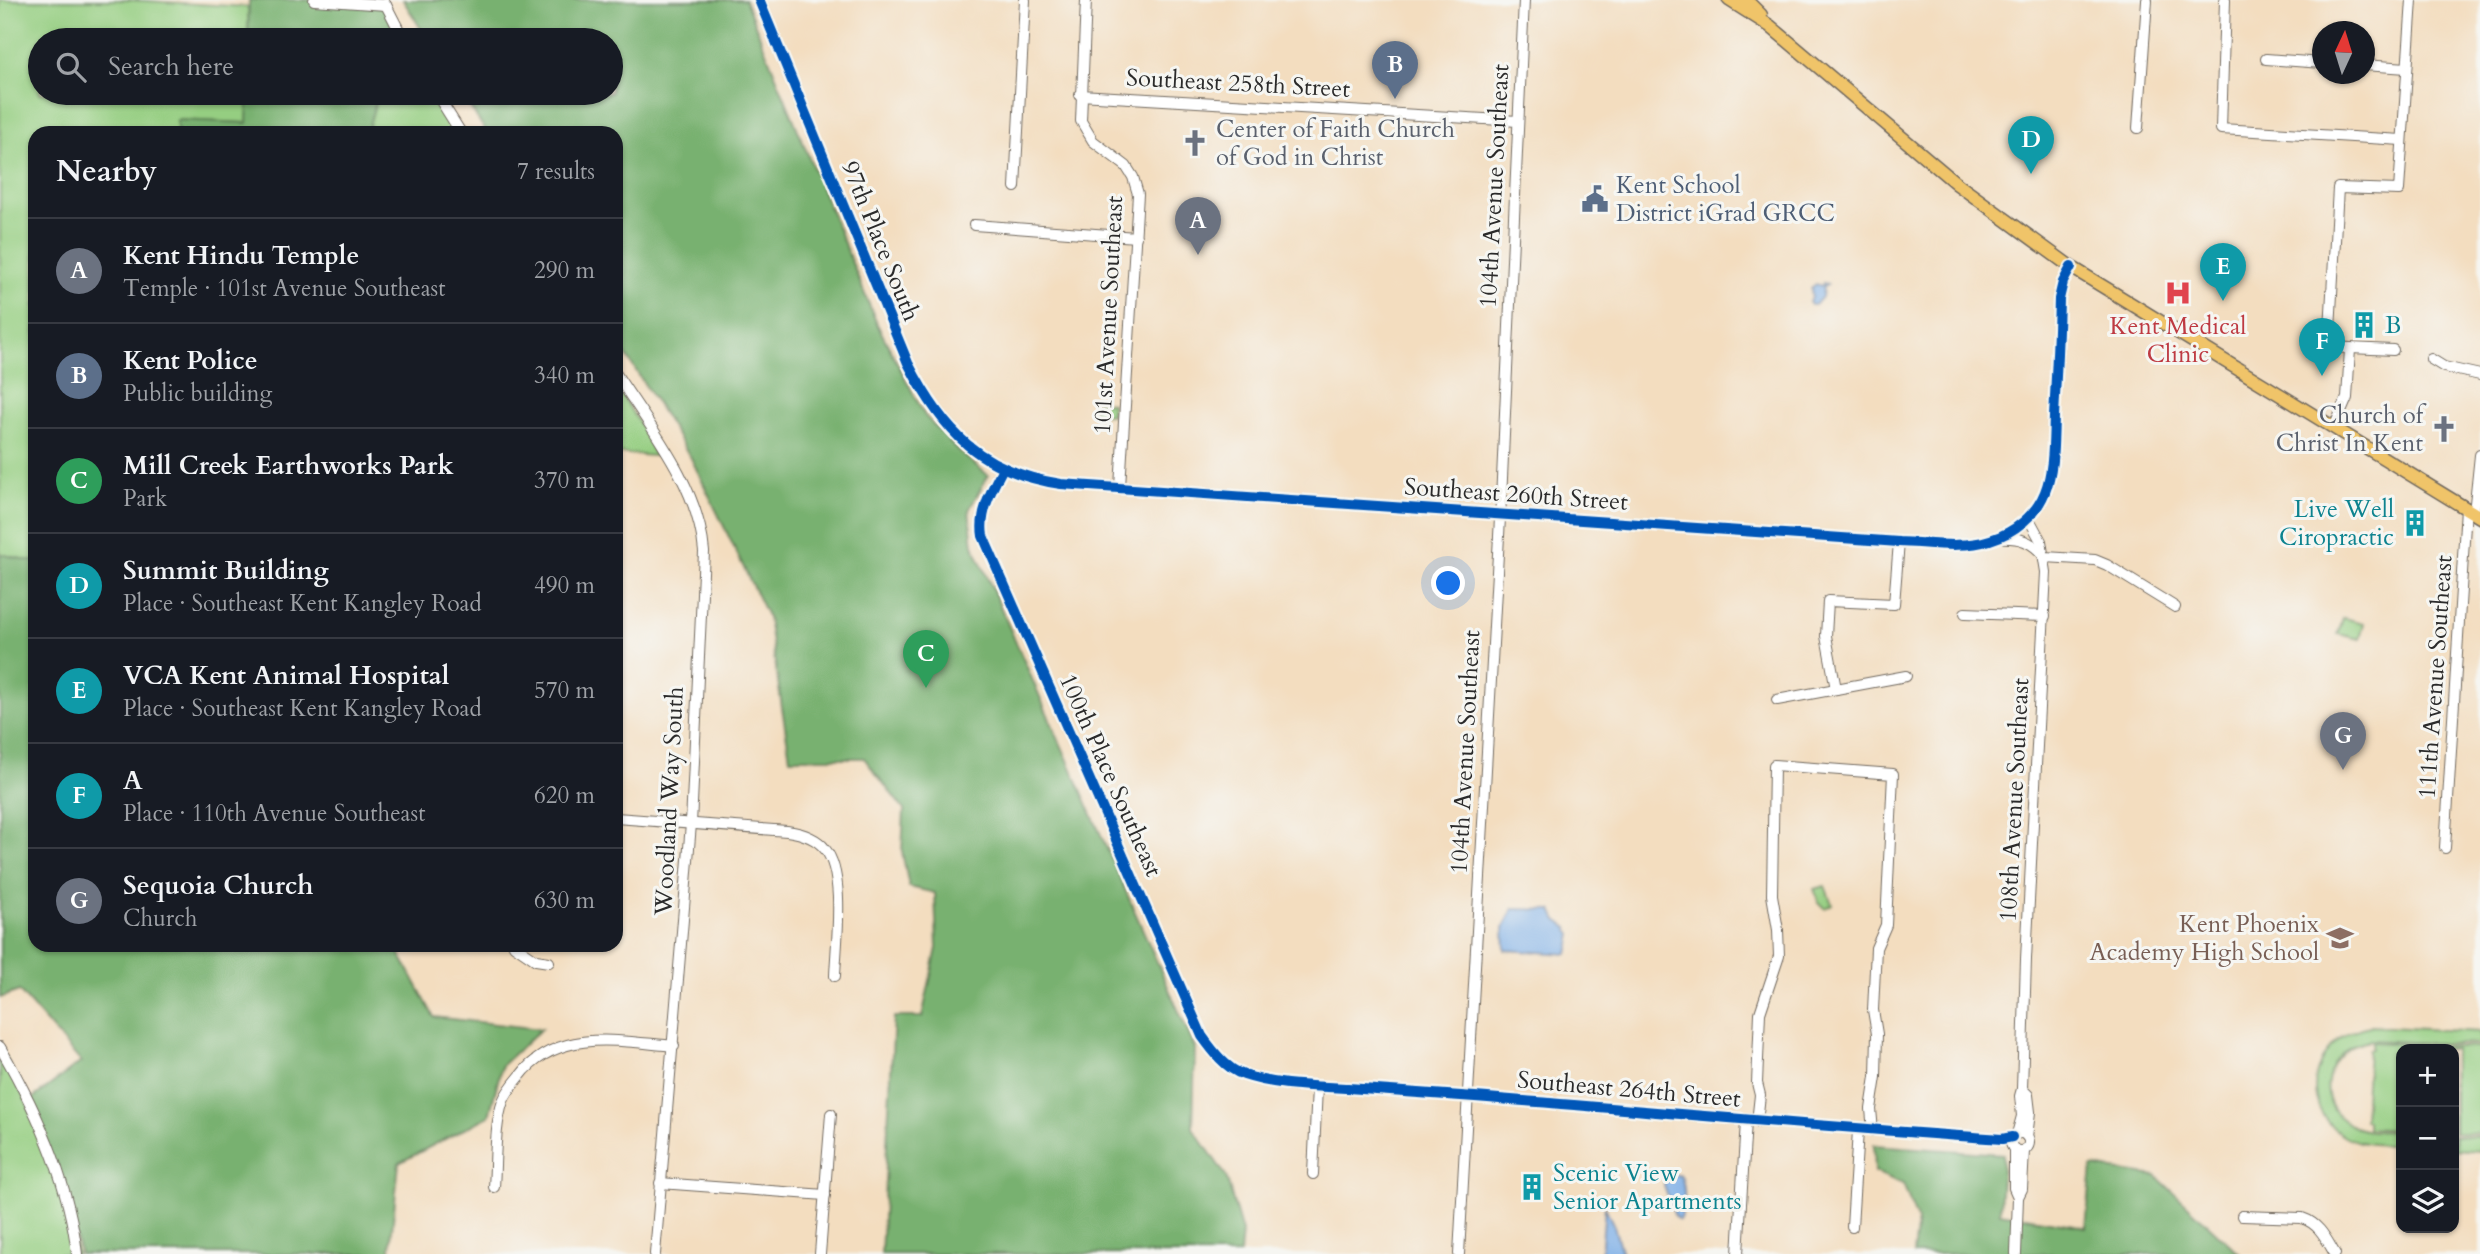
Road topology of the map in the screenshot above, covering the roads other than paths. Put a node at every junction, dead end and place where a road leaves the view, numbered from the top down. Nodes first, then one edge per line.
1 (314, 0) edge
2 (760, 0) edge
3 (1025, 0) edge
4 (1086, 0) edge
5 (1524, 0) edge
6 (1729, 0) edge
7 (2147, 0) edge
8 (2225, 0) edge
9 (2412, 0) edge
10 (1746, 1) edge
11 (386, 3) edge
12 (1770, 26) junction
13 (398, 28) edge
14 (2266, 60) dead end
15 (2312, 62) edge
16 (2375, 66) edge
17 (2407, 68) junction
18 (1080, 95) junction
19 (444, 105) edge
20 (1518, 121) junction
21 (457, 126) edge
22 (2138, 128) dead end
23 (2402, 140) junction
24 (1014, 187) dead end
25 (974, 225) dead end
26 (1136, 237) junction
27 (2071, 267) junction
28 (2350, 349) junction
29 (2393, 350) dead end
30 (2431, 359) dead end
31 (2480, 375) edge
32 (623, 385) edge
33 (2334, 428) junction
34 (2480, 455) edge
35 (1003, 468) junction
36 (1120, 486) junction
37 (2474, 513) edge
38 (1500, 514) junction
39 (2026, 520) junction
40 (1997, 538) junction
41 (1899, 541) junction
42 (2045, 557) junction
43 (2175, 607) dead end
44 (1965, 612) dead end
45 (2045, 616) junction
46 (1906, 676) dead end
47 (1836, 689) junction
48 (1777, 700) dead end
49 (623, 819) edge
50 (691, 824) junction
51 (2445, 848) dead end
52 (524, 952) edge
53 (549, 962) dead end
54 (835, 976) dead end
55 (674, 1046) junction
56 (0, 1047) edge
57 (1252, 1077) joint
58 (1317, 1087) junction
59 (1467, 1096) junction
60 (831, 1114) dead end
61 (1745, 1121) junction
62 (1757, 1122) junction
63 (1858, 1129) junction
64 (1873, 1130) junction
65 (2015, 1142) junction
66 (1313, 1174) dead end
67 (660, 1183) junction
68 (494, 1187) dead end
69 (825, 1195) junction
70 (2242, 1216) dead end
71 (1852, 1227) dead end
72 (77, 1254) edge
73 (655, 1254) edge
74 (820, 1254) edge
75 (1459, 1254) edge
76 (1738, 1254) edge
77 (2016, 1254) edge
78 (2335, 1254) edge

1 - 11 street
2 - 35 street, 97th Place South
3 - 24 street
4 - 18 street, 101st Avenue Southeast
5 - 20 street, 104th Avenue Southeast
6 - 12 main road
7 - 22 street
8 - 23 street
9 - 17 street
10 - 12 main road
11 - 13 street
12 - 27 main road
14 - 15 street
16 - 17 street
17 - 23 street
18 - 20 street, Southeast 258th Street
18 - 26 street, 101st Avenue Southeast
19 - 21 street
20 - 38 street, 104th Avenue Southeast
23 - 28 street
25 - 26 street
26 - 36 street, 101st Avenue Southeast
27 - 33 main road
27 - 39 street
28 - 29 street
28 - 33 street
30 - 31 street
32 - 50 street, Woodland Way South
33 - 37 main road
34 - 37 street, 111th Avenue Southeast
35 - 36 street, Southeast 260th Street
35 - 57 street, 100th Place Southeast
36 - 38 street, Southeast 260th Street
37 - 51 street, 111th Avenue Southeast
38 - 41 street, Southeast 260th Street
38 - 59 street, 104th Avenue Southeast
39 - 40 street, Southeast 260th Street
39 - 42 street, 108th Avenue Southeast
40 - 41 street, Southeast 260th Street
40 - 42 street
41 - 47 street
42 - 43 street
42 - 45 street, 108th Avenue Southeast
44 - 45 street
45 - 65 street, 108th Avenue Southeast
46 - 47 street
47 - 48 street
49 - 50 street
50 - 54 street
50 - 55 street, Woodland Way South
52 - 53 street
55 - 67 street, Woodland Way South
55 - 68 street
56 - 72 street
57 - 58 street, Southeast 264th Street
58 - 59 street, Southeast 264th Street
58 - 66 street
59 - 61 street, Southeast 264th Street
59 - 75 street, 104th Avenue Southeast
60 - 69 street
61 - 62 street, Southeast 264th Street
61 - 76 street
62 - 63 street, Southeast 264th Street
62 - 64 street
63 - 64 street, Southeast 264th Street
63 - 71 street
64 - 65 street, Southeast 264th Street
65 - 77 street, 108th Avenue Southeast
67 - 69 street
67 - 73 street, Woodland Way South
69 - 74 street
70 - 78 street

